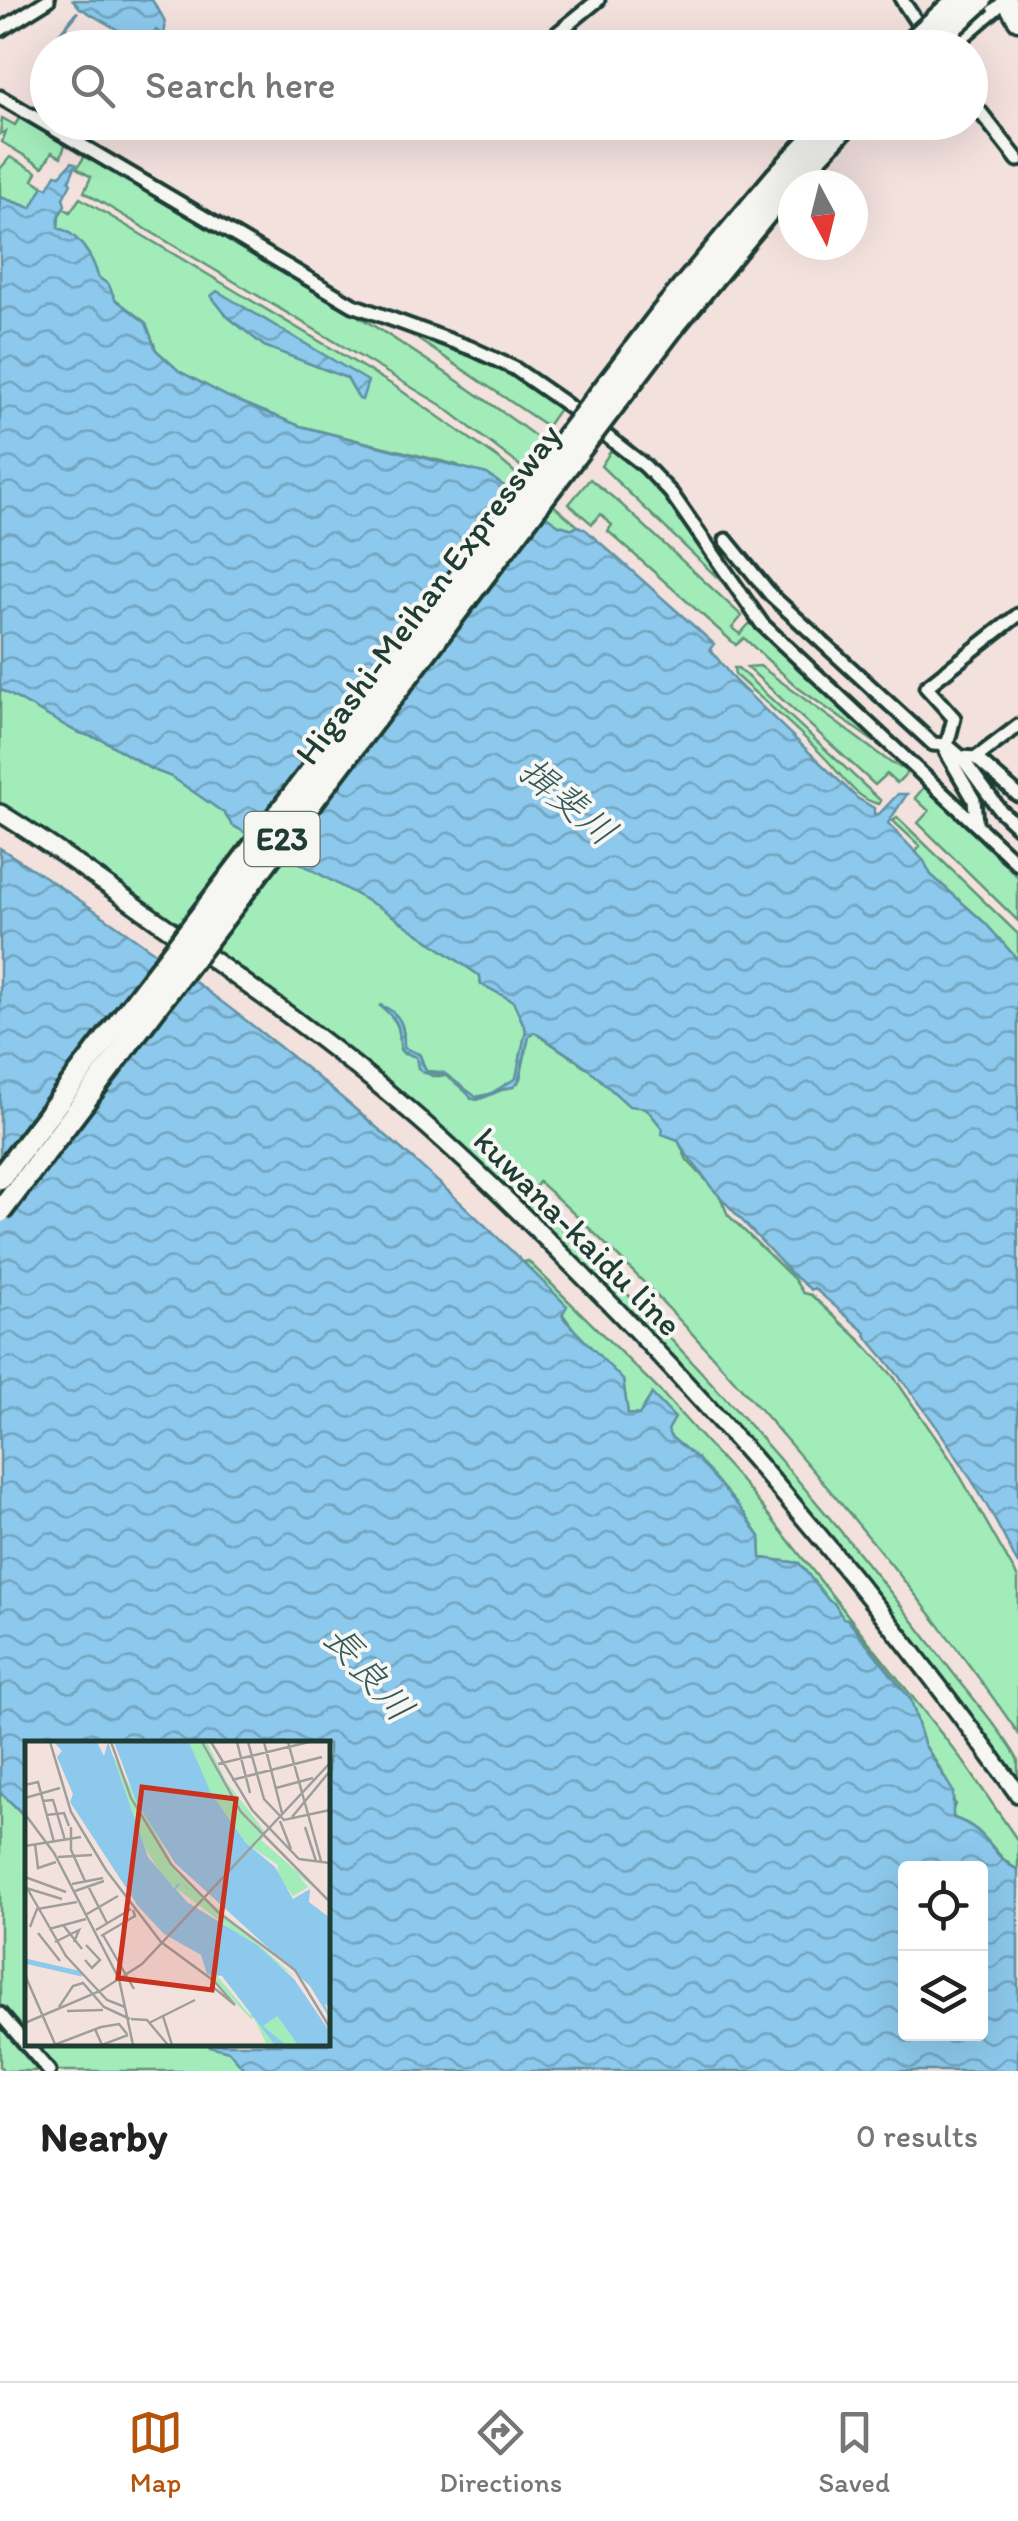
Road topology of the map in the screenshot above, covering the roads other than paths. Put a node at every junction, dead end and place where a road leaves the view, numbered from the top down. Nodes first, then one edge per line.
1 (598, 0) edge
2 (902, 0) edge
3 (940, 0) edge
4 (958, 0) edge
5 (982, 0) edge
6 (1006, 0) edge
7 (46, 1) edge
8 (1018, 20) edge
9 (561, 30) edge
10 (910, 30) edge
11 (920, 30) edge
12 (926, 30) edge
13 (950, 30) edge
14 (971, 30) edge
15 (0, 31) edge
16 (0, 97) edge
17 (30, 115) edge
18 (988, 121) edge
19 (73, 140) edge
20 (812, 140) edge
21 (833, 140) edge
22 (1018, 160) edge
23 (726, 540) dead end
24 (1018, 615) edge
25 (1018, 726) edge
26 (947, 745) junction
27 (961, 757) junction
28 (976, 758) junction
29 (1018, 795) edge
30 (0, 813) edge
31 (976, 822) junction
32 (1018, 827) edge
33 (1018, 864) edge
34 (0, 1178) edge
35 (0, 1212) edge
36 (1018, 1794) edge
37 (0, 2014) edge
38 (25, 2043) edge
39 (28, 2046) edge
40 (49, 2071) edge

1 - 9 street
2 - 11 street
3 - 10 highway
4 - 12 highway, bridge
5 - 13 highway, bridge
6 - 8 highway
6 - 14 street
7 - 15 street
16 - 17 street
18 - 22 street
19 - 31 street
20 - 34 highway, Higashi-Meihan Expressway / E23, bridge
21 - 35 highway, Higashi-Meihan Expressway / E23, bridge
23 - 26 street
24 - 26 street
25 - 28 street
26 - 27 street
26 - 31 street
27 - 28 street
27 - 32 street
28 - 29 street
30 - 36 main road, kuwana-kaidu line
31 - 33 street
37 - 38 street
39 - 40 street

